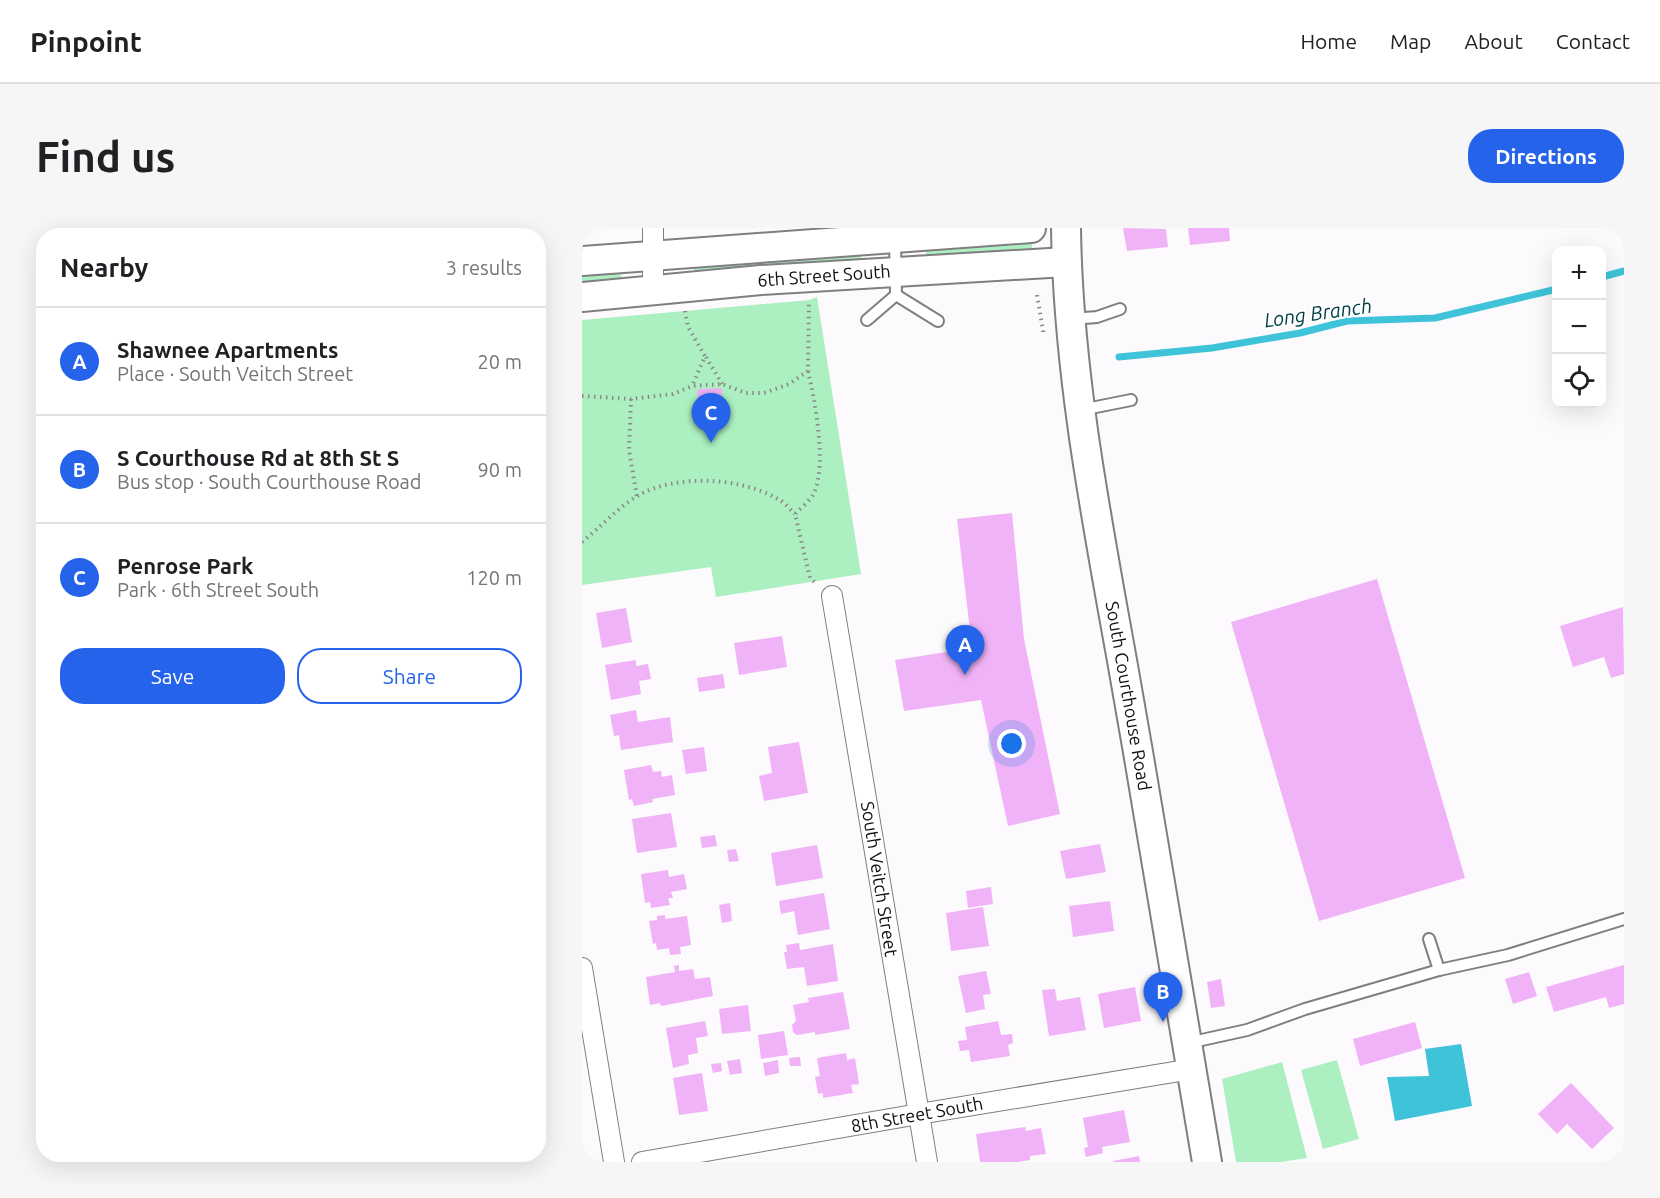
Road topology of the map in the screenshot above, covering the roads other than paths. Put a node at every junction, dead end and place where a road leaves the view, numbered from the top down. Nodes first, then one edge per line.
1 (1031, 228) edge
2 (1066, 228) edge
3 (895, 237) junction
4 (653, 241) edge
5 (582, 261) edge
6 (1066, 262) junction
7 (896, 284) junction
8 (653, 290) junction
9 (582, 297) edge
10 (1120, 309) dead end
11 (1070, 319) junction
12 (867, 320) dead end
13 (938, 321) dead end
14 (1131, 400) dead end
15 (1081, 410) junction
16 (832, 596) road end
17 (1624, 919) edge
18 (1429, 939) dead end
19 (582, 968) edge
20 (1439, 970) junction
21 (1190, 1057) junction
22 (919, 1114) junction
23 (614, 1162) edge
24 (642, 1162) edge
25 (927, 1162) edge
26 (1207, 1162) edge

1 - 3 street, 6th Street South
2 - 6 street, South Courthouse Road
3 - 4 street, 6th Street South
3 - 7 lane
4 - 5 street, 6th Street South
4 - 8 street
6 - 7 street, 6th Street South
6 - 11 street, South Courthouse Road
7 - 8 street, 6th Street South
7 - 12 lane
7 - 13 lane
8 - 9 street, 6th Street South
10 - 11 lane
11 - 15 street, South Courthouse Road
14 - 15 lane
15 - 21 street, South Courthouse Road
16 - 22 street, South Veitch Street
17 - 20 lane
18 - 20 lane
19 - 23 street
20 - 21 lane
21 - 22 street, 8th Street South
21 - 26 street, South Courthouse Road
22 - 24 street, 8th Street South
22 - 25 street, South Veitch Street

